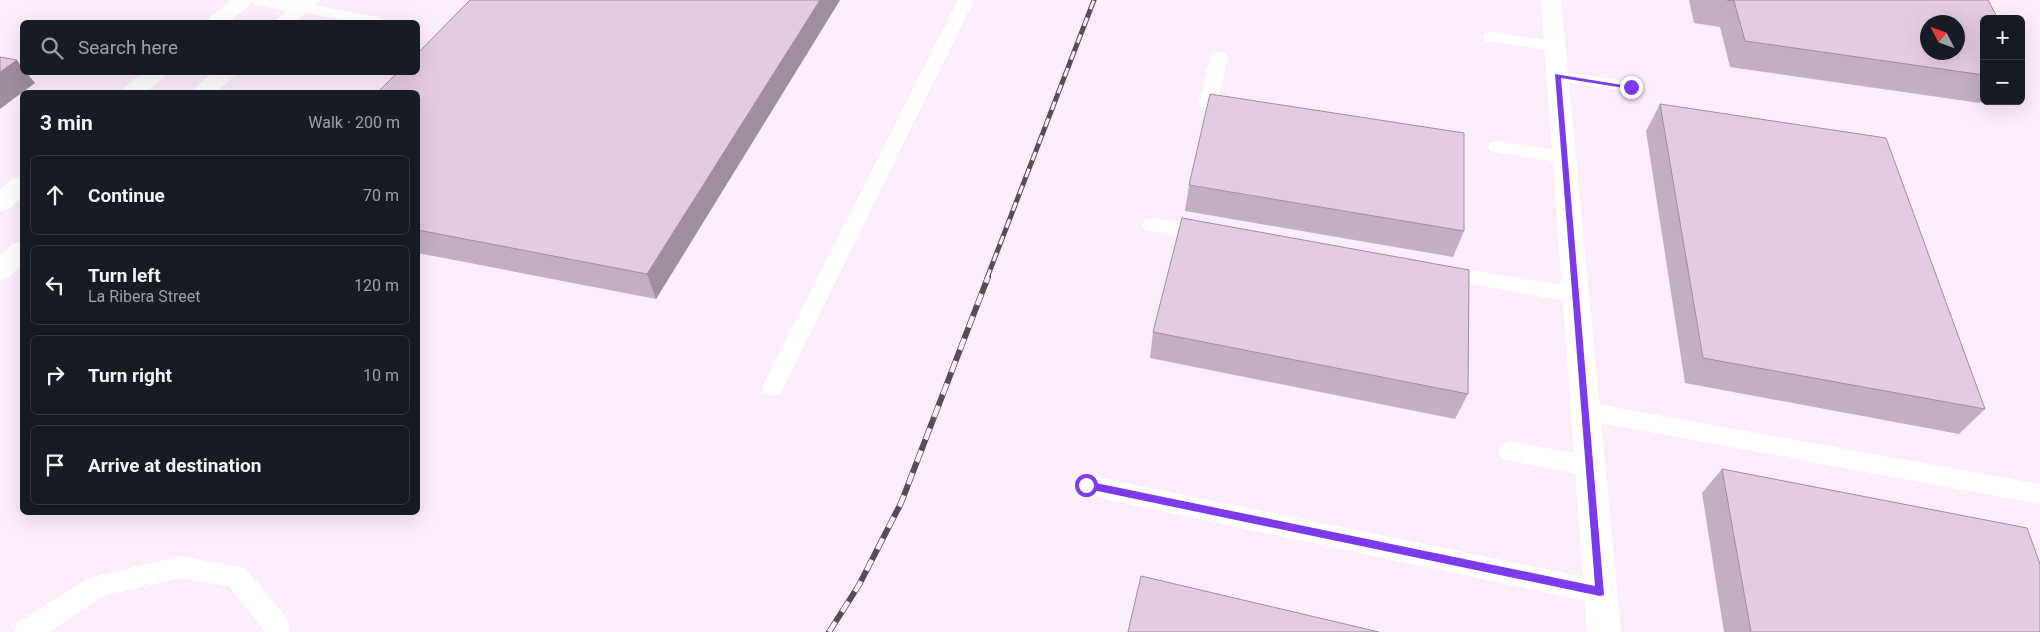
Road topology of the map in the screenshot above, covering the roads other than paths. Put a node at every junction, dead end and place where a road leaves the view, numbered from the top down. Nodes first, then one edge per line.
1 (245, 0) edge
2 (261, 0) edge
3 (966, 0) edge
4 (1551, 0) edge
5 (306, 4) edge
6 (220, 20) edge
7 (286, 20) edge
8 (370, 20) edge
9 (1491, 37) dead end
10 (1554, 46) junction
11 (1219, 57) dead end
12 (154, 75) edge
13 (224, 75) edge
14 (1557, 76) junction
15 (1631, 87) dead end
16 (136, 90) edge
17 (206, 90) edge
18 (1208, 103) edge
19 (1497, 147) dead end
20 (1564, 157) junction
21 (20, 186) edge
22 (0, 203) edge
23 (1152, 224) dead end
24 (1230, 238) edge
25 (20, 253) edge
26 (1418, 269) edge
27 (0, 270) edge
28 (1576, 295) junction
29 (773, 387) dead end
30 (1585, 411) junction
31 (1510, 451) dead end
32 (1590, 466) junction
33 (1086, 485) dead end
34 (2040, 494) edge
35 (1600, 592) junction
36 (26, 632) edge
37 (278, 632) edge
38 (1604, 632) edge

1 - 6 street
2 - 5 street
3 - 29 lane
4 - 10 street
5 - 7 street
5 - 8 lane
9 - 10 lane
10 - 14 street
11 - 18 lane
12 - 16 street
13 - 17 street
14 - 15 lane
14 - 20 street
19 - 20 lane
20 - 28 street
21 - 22 street
23 - 24 lane
25 - 27 street
26 - 28 lane
28 - 30 street
30 - 32 street
30 - 34 lane
31 - 32 lane
32 - 35 street
33 - 35 lane
35 - 38 street
36 - 37 lane

